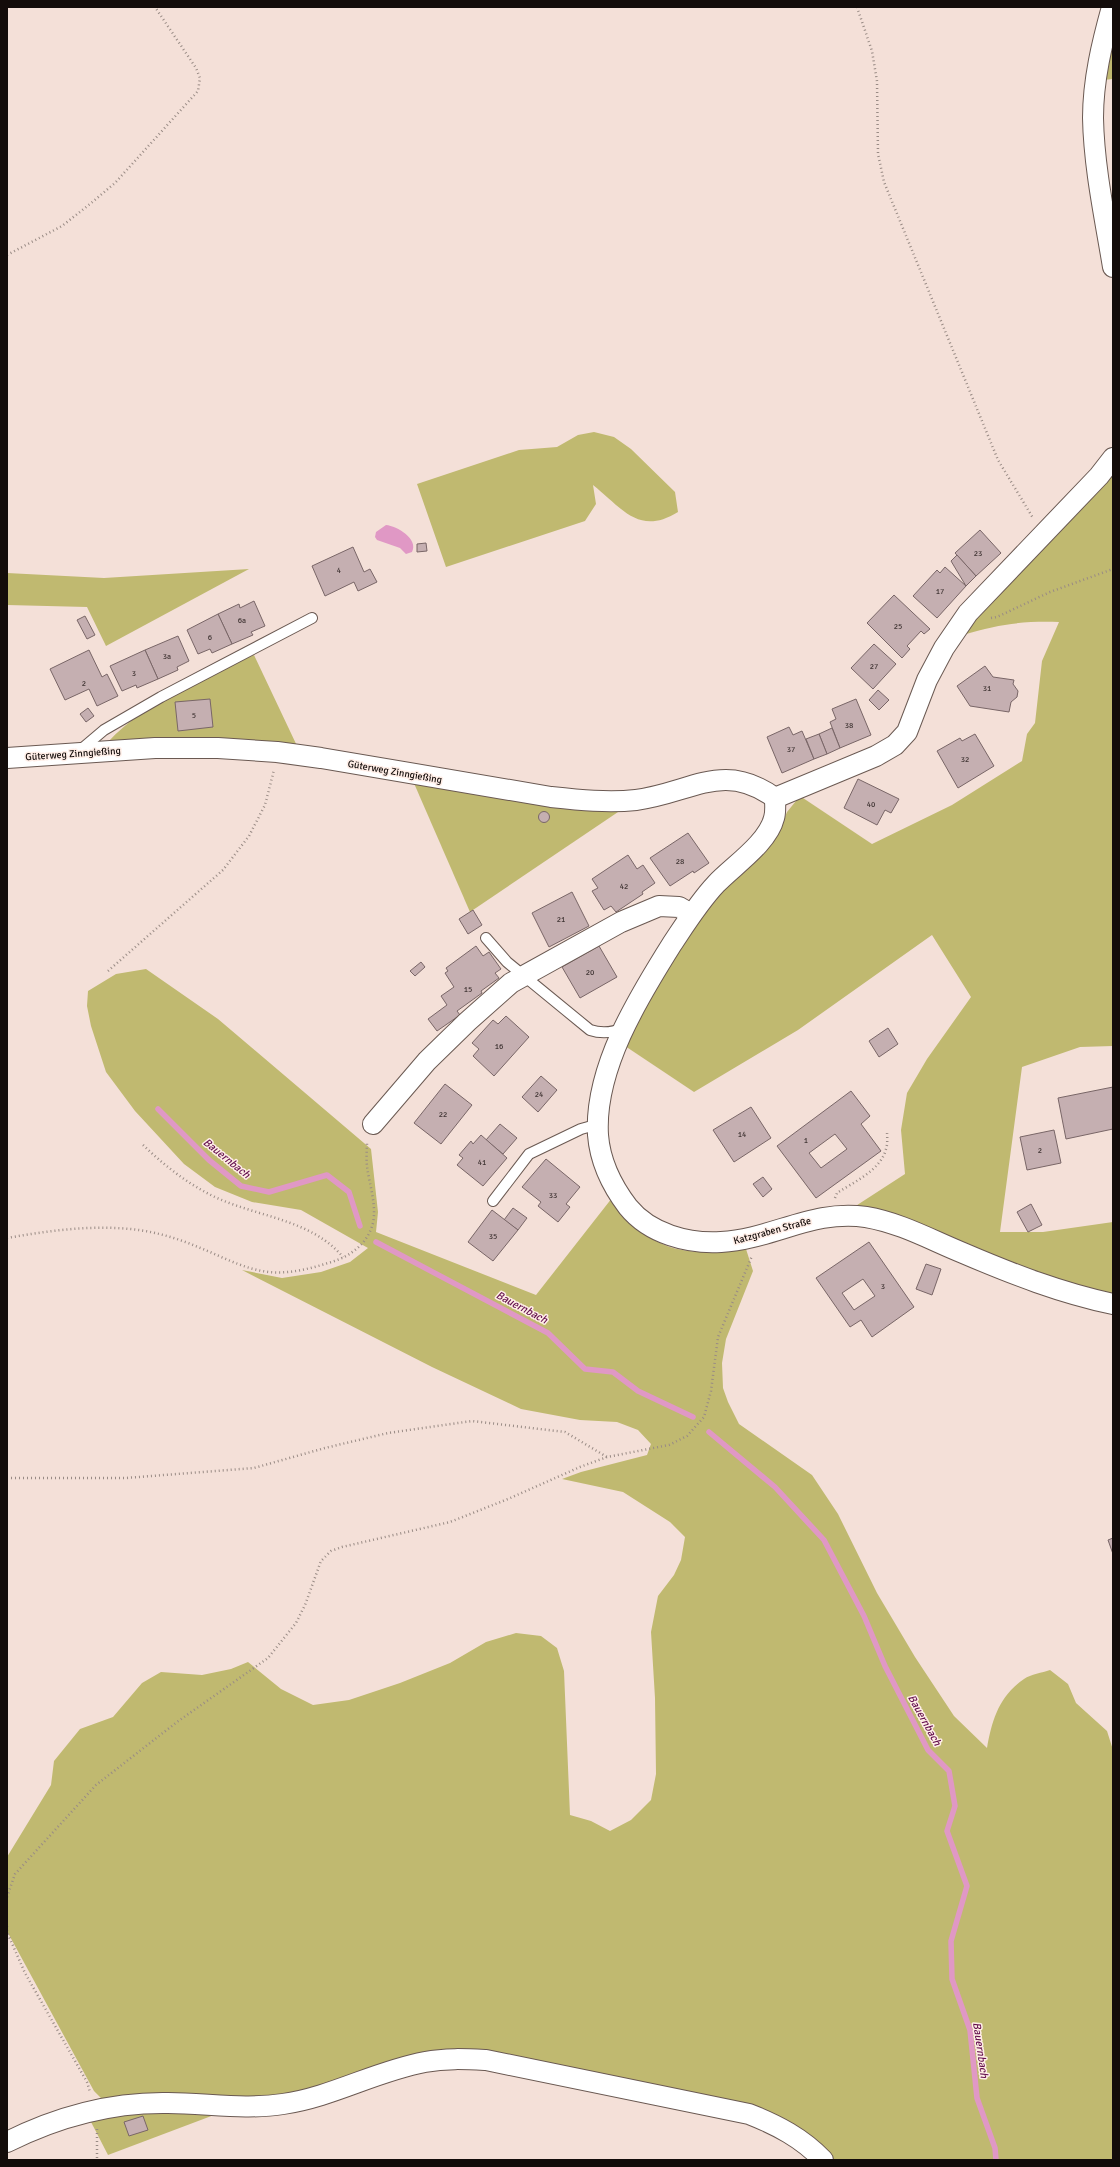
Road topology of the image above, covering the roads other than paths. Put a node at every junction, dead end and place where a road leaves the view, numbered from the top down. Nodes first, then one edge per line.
1 (1112, 7) edge
2 (1113, 267) edge
3 (1113, 458) edge
4 (312, 618) dead end
5 (78, 752) junction
6 (7, 758) edge
7 (775, 798) junction
8 (691, 914) junction
9 (486, 938) dead end
10 (524, 976) junction
11 (625, 1027) junction
12 (373, 1124) road end
13 (599, 1124) junction
14 (493, 1201) dead end
15 (1113, 1304) edge
16 (7, 2142) edge
17 (824, 2160) edge

1 - 2 street
3 - 7 street
4 - 5 lane
5 - 6 street, Güterweg Zinngießing
5 - 7 street, Güterweg Zinngießing
7 - 8 street, Katzgraben Straße
8 - 10 street
8 - 11 street, Katzgraben Straße
9 - 10 lane
10 - 11 lane
10 - 12 street
11 - 13 street, Katzgraben Straße
13 - 14 lane
13 - 15 street, Katzgraben Straße
16 - 17 street

